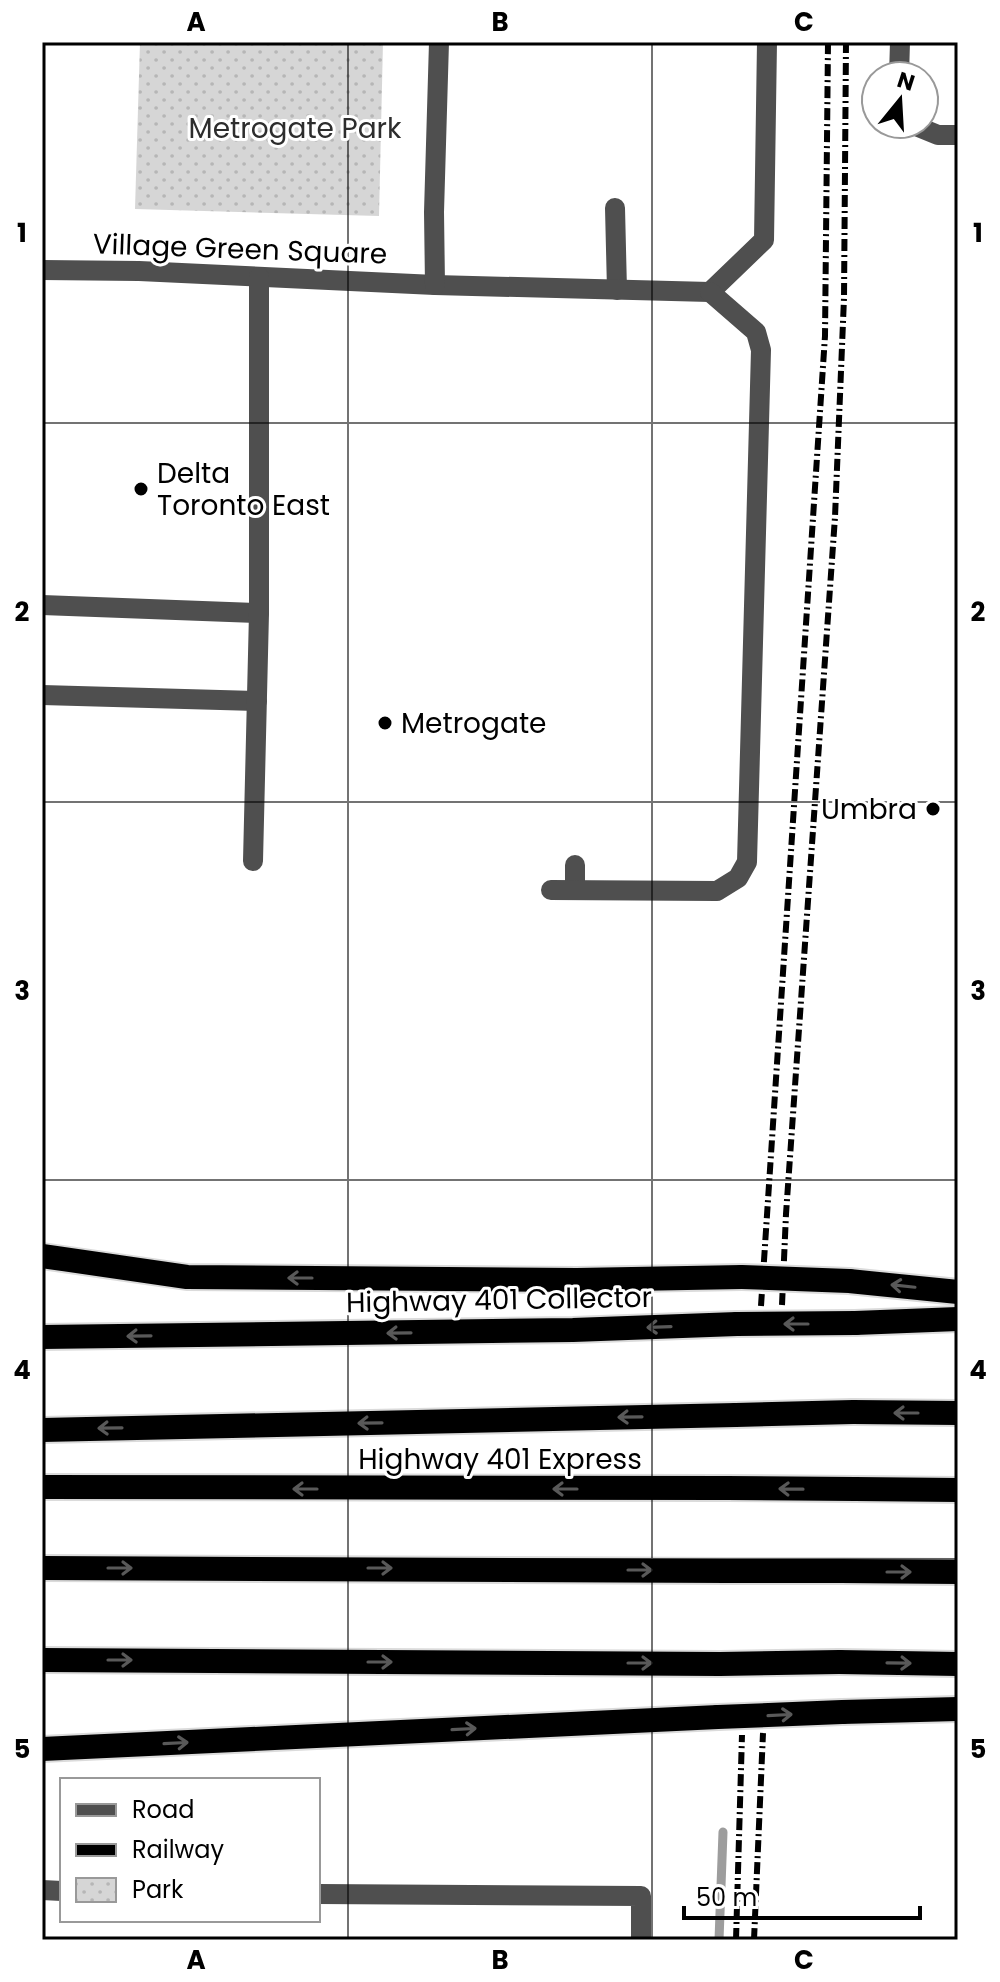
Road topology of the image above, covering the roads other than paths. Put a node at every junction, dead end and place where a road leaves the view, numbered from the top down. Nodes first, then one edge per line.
1 (439, 42) edge
2 (767, 42) edge
3 (615, 208) dead end
4 (42, 270) edge
5 (259, 277) junction
6 (435, 285) junction
7 (617, 290) junction
8 (710, 292) junction
9 (42, 605) edge
10 (259, 613) junction
11 (42, 695) edge
12 (257, 701) junction
13 (253, 861) dead end
14 (575, 865) dead end
15 (551, 890) dead end
16 (575, 890) junction
17 (42, 1256) edge
18 (958, 1292) edge
19 (958, 1319) edge
20 (42, 1337) edge
21 (958, 1413) edge
22 (42, 1430) edge
23 (42, 1487) edge
24 (958, 1490) edge
25 (42, 1568) edge
26 (958, 1572) edge
27 (42, 1660) edge
28 (958, 1664) edge
29 (958, 1709) edge
30 (42, 1749) edge
31 (320, 1894) edge
32 (641, 1940) edge

1 - 6 street
2 - 8 street
3 - 7 street
4 - 5 street, Village Green Square
5 - 6 street, Village Green Square
5 - 10 street
6 - 7 street, Village Green Square
7 - 8 street, Village Green Square
8 - 16 street
9 - 10 street
10 - 12 street
11 - 12 street
12 - 13 street
14 - 16 street
15 - 16 street
18 -> 17 highway, bridge
19 -> 20 highway, Highway 401 Collector, bridge
21 -> 22 highway, bridge
24 -> 23 highway, Highway 401 Express, bridge
25 -> 26 highway, bridge
27 -> 28 highway, bridge
30 -> 29 highway, bridge
31 - 32 street

